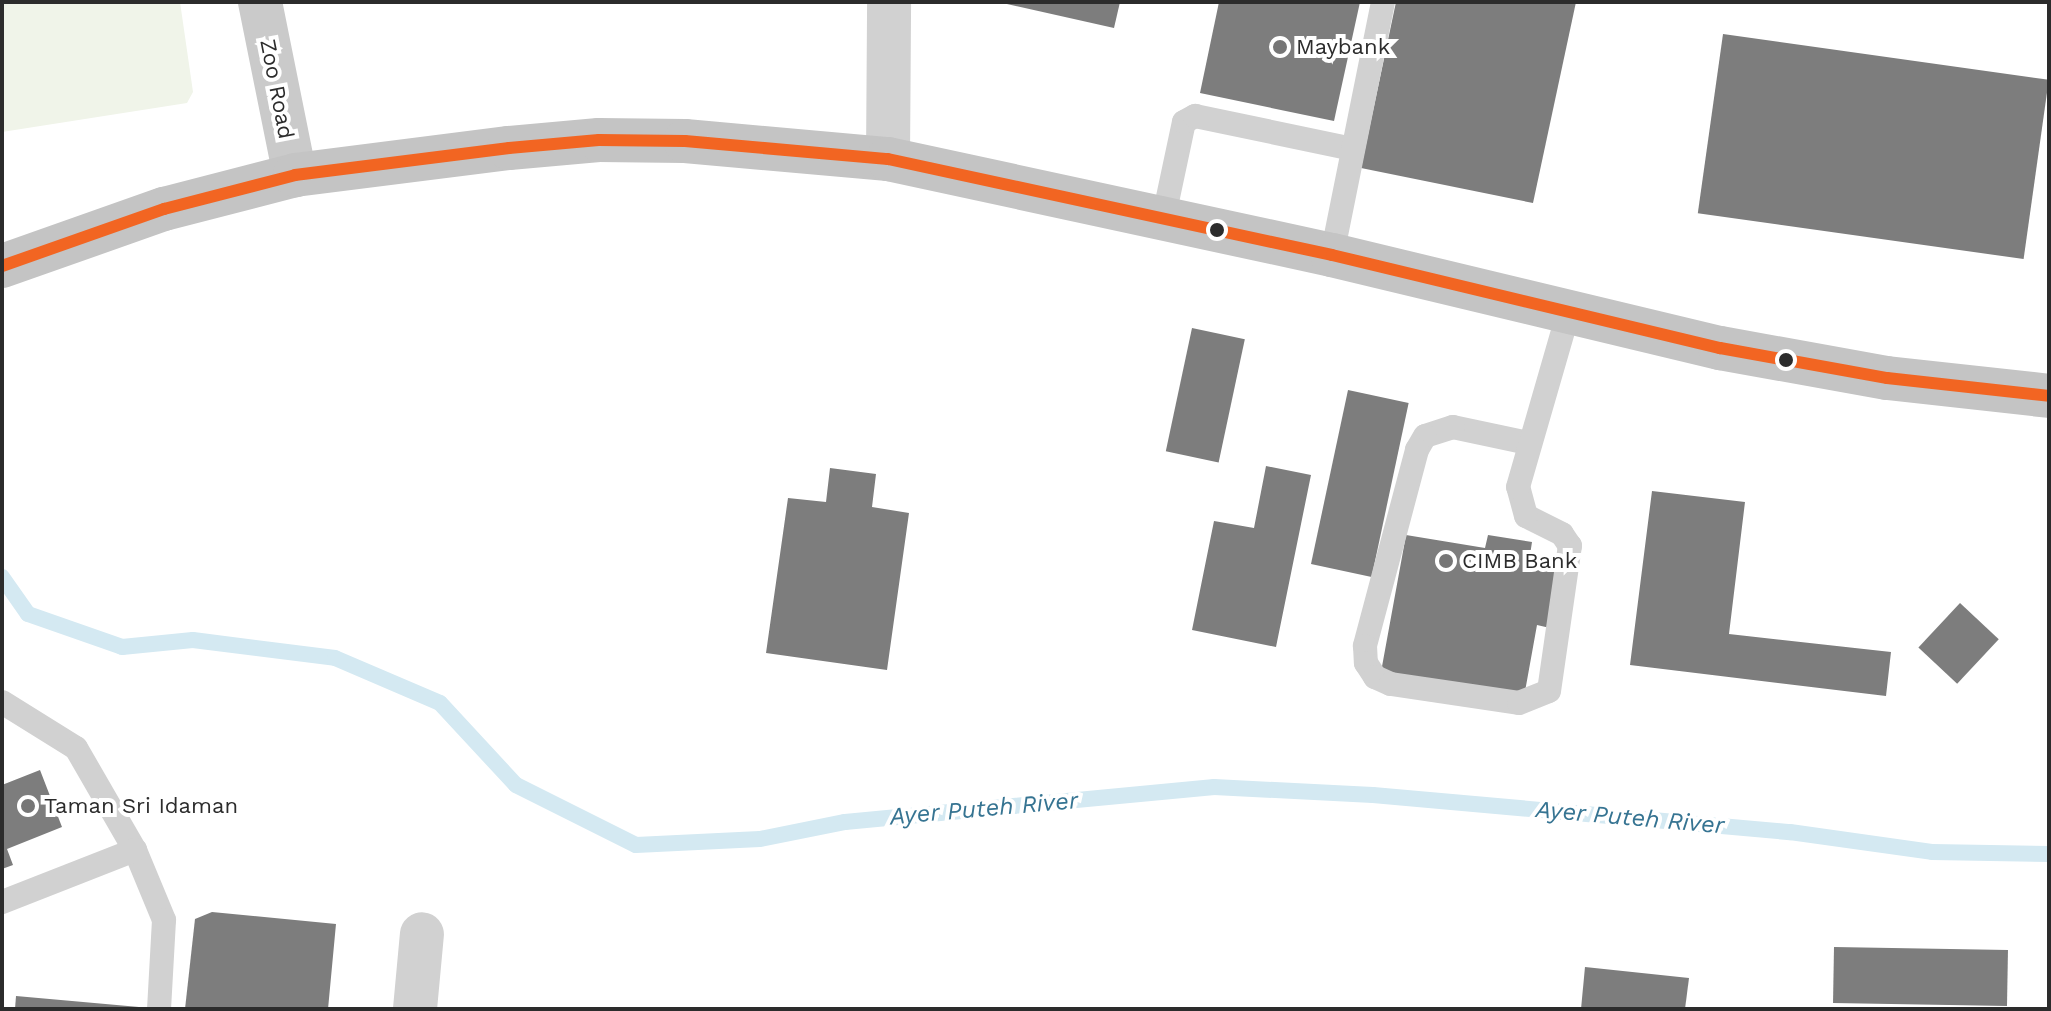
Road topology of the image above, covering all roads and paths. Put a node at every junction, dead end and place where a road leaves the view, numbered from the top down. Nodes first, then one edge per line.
1 (260, 2) edge
2 (889, 2) edge
3 (1383, 2) edge
4 (1353, 149) junction
5 (888, 159) junction
6 (295, 175) junction
7 (1164, 216) junction
8 (1332, 255) junction
9 (2, 266) edge
10 (1568, 314) junction
11 (2049, 396) edge
12 (1528, 443) junction
13 (2, 702) edge
14 (135, 850) junction
15 (2, 902) edge
16 (422, 934) dead end
17 (159, 1009) edge
18 (415, 1009) edge

1 - 6 main road, Zoo Road
2 - 5 street
3 - 4 lane
4 - 7 lane
4 - 8 lane
5 - 6 main road
5 - 7 main road
6 - 9 main road
7 - 8 main road
8 - 10 main road
10 - 11 main road
10 - 12 lane
12 - 12 lane
13 - 14 lane
14 - 15 lane
14 - 17 lane
16 - 18 street

